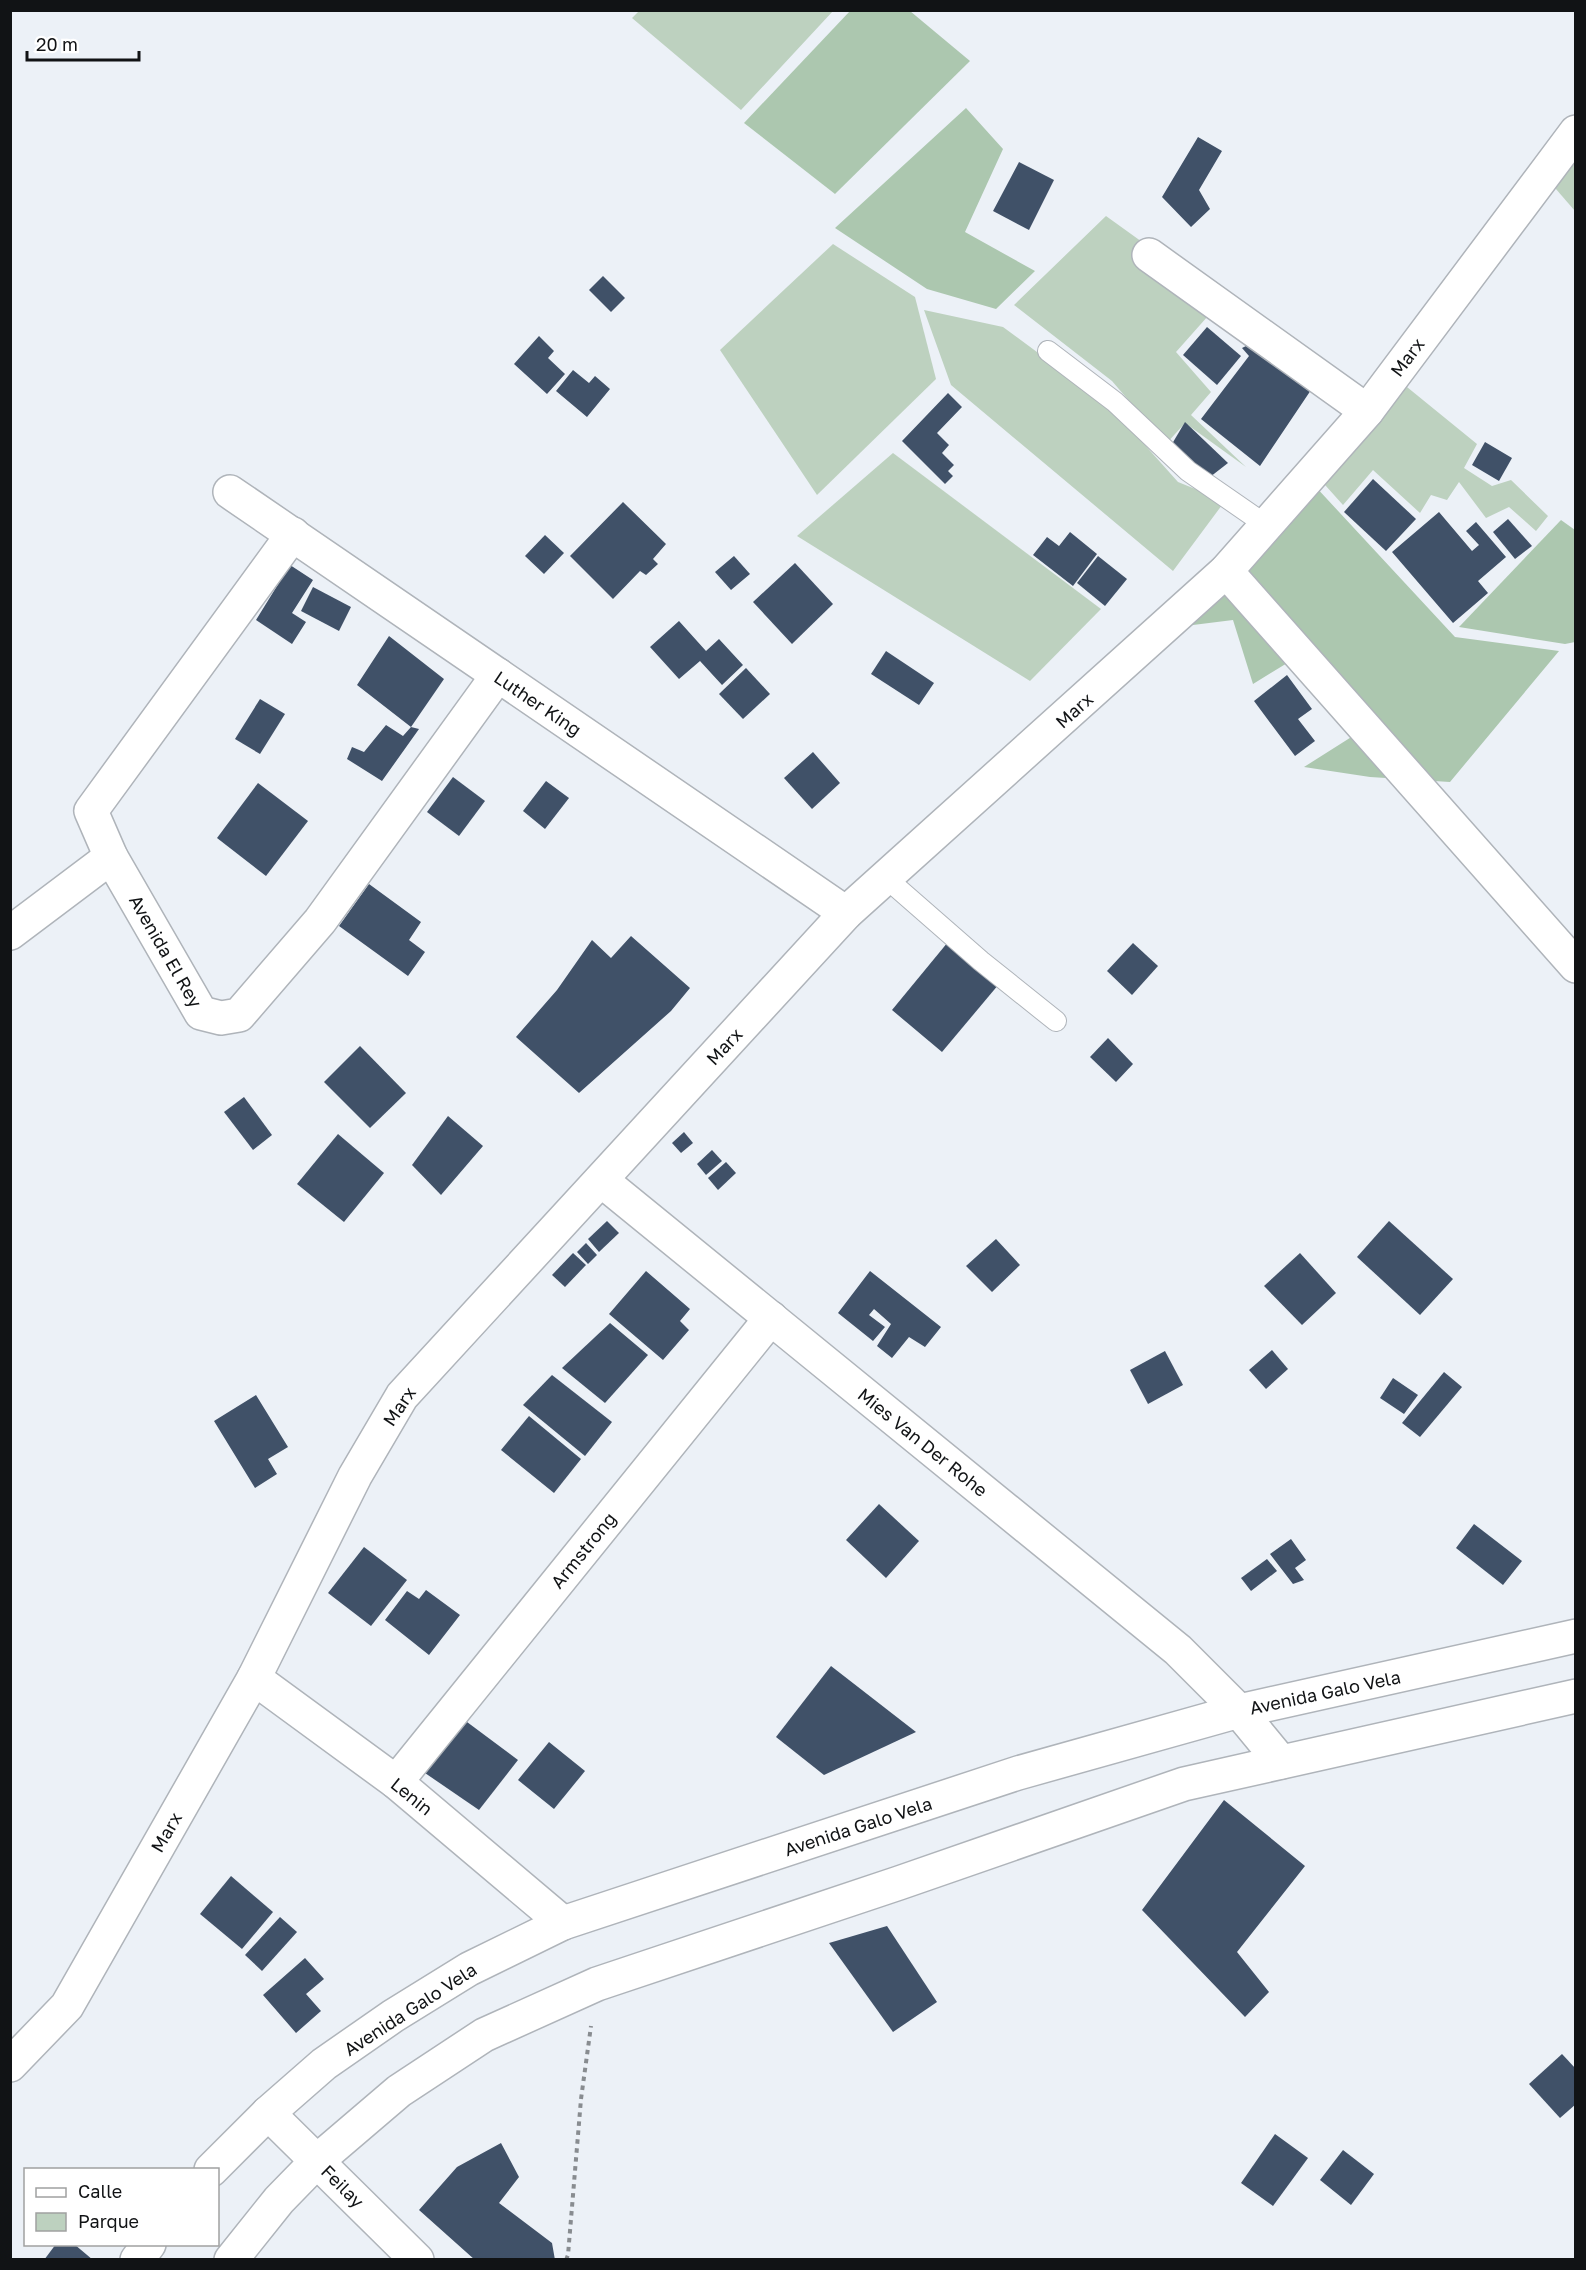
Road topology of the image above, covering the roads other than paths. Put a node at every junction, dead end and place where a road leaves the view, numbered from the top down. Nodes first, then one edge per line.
1 (1575, 132) edge
2 (1149, 255) dead end
3 (1048, 351) dead end
4 (1367, 411) junction
5 (230, 492) dead end
6 (1266, 525) junction
7 (293, 534) junction
8 (1226, 571) junction
9 (498, 675) junction
10 (111, 856) junction
11 (886, 878) junction
12 (846, 913) junction
13 (10, 933) edge
14 (1575, 966) edge
15 (1056, 1021) dead end
16 (601, 1180) junction
17 (771, 1318) junction
18 (1575, 1636) edge
19 (254, 1678) junction
20 (1575, 1696) edge
21 (1239, 1711) junction
22 (1281, 1762) junction
23 (396, 1782) junction
24 (564, 1923) junction
25 (10, 2065) edge
26 (268, 2113) junction
27 (317, 2161) junction
28 (212, 2168) edge
29 (147, 2246) edge
30 (137, 2259) edge
31 (231, 2259) edge
32 (417, 2259) edge

1 - 4 street, Marx
2 - 4 street
3 - 6 lane
4 - 6 street, Marx
5 - 7 street, Luther King
6 - 8 street, Marx
7 - 9 street, Luther King
7 - 10 street, Avenida El Rey
8 - 11 street, Marx
8 - 14 street
9 - 10 street, Avenida El Rey
9 - 12 street, Luther King
10 - 13 street
11 - 12 street, Marx
11 - 15 lane
12 - 16 street, Marx
16 - 17 street, Mies Van Der Rohe
16 - 19 street, Marx
17 - 21 street, Mies Van Der Rohe
17 - 23 street, Armstrong
18 - 21 street, Avenida Galo Vela
19 - 23 street, Lenin
19 - 25 street, Marx
20 - 22 street
21 - 22 street, Mies Van Der Rohe
21 - 24 street, Avenida Galo Vela
22 - 27 street
23 - 24 street, Lenin
24 - 26 street, Avenida Galo Vela
26 - 27 street, Feilay
26 - 28 street, Avenida Galo Vela
27 - 31 street
27 - 32 street, Feilay
29 - 30 street

